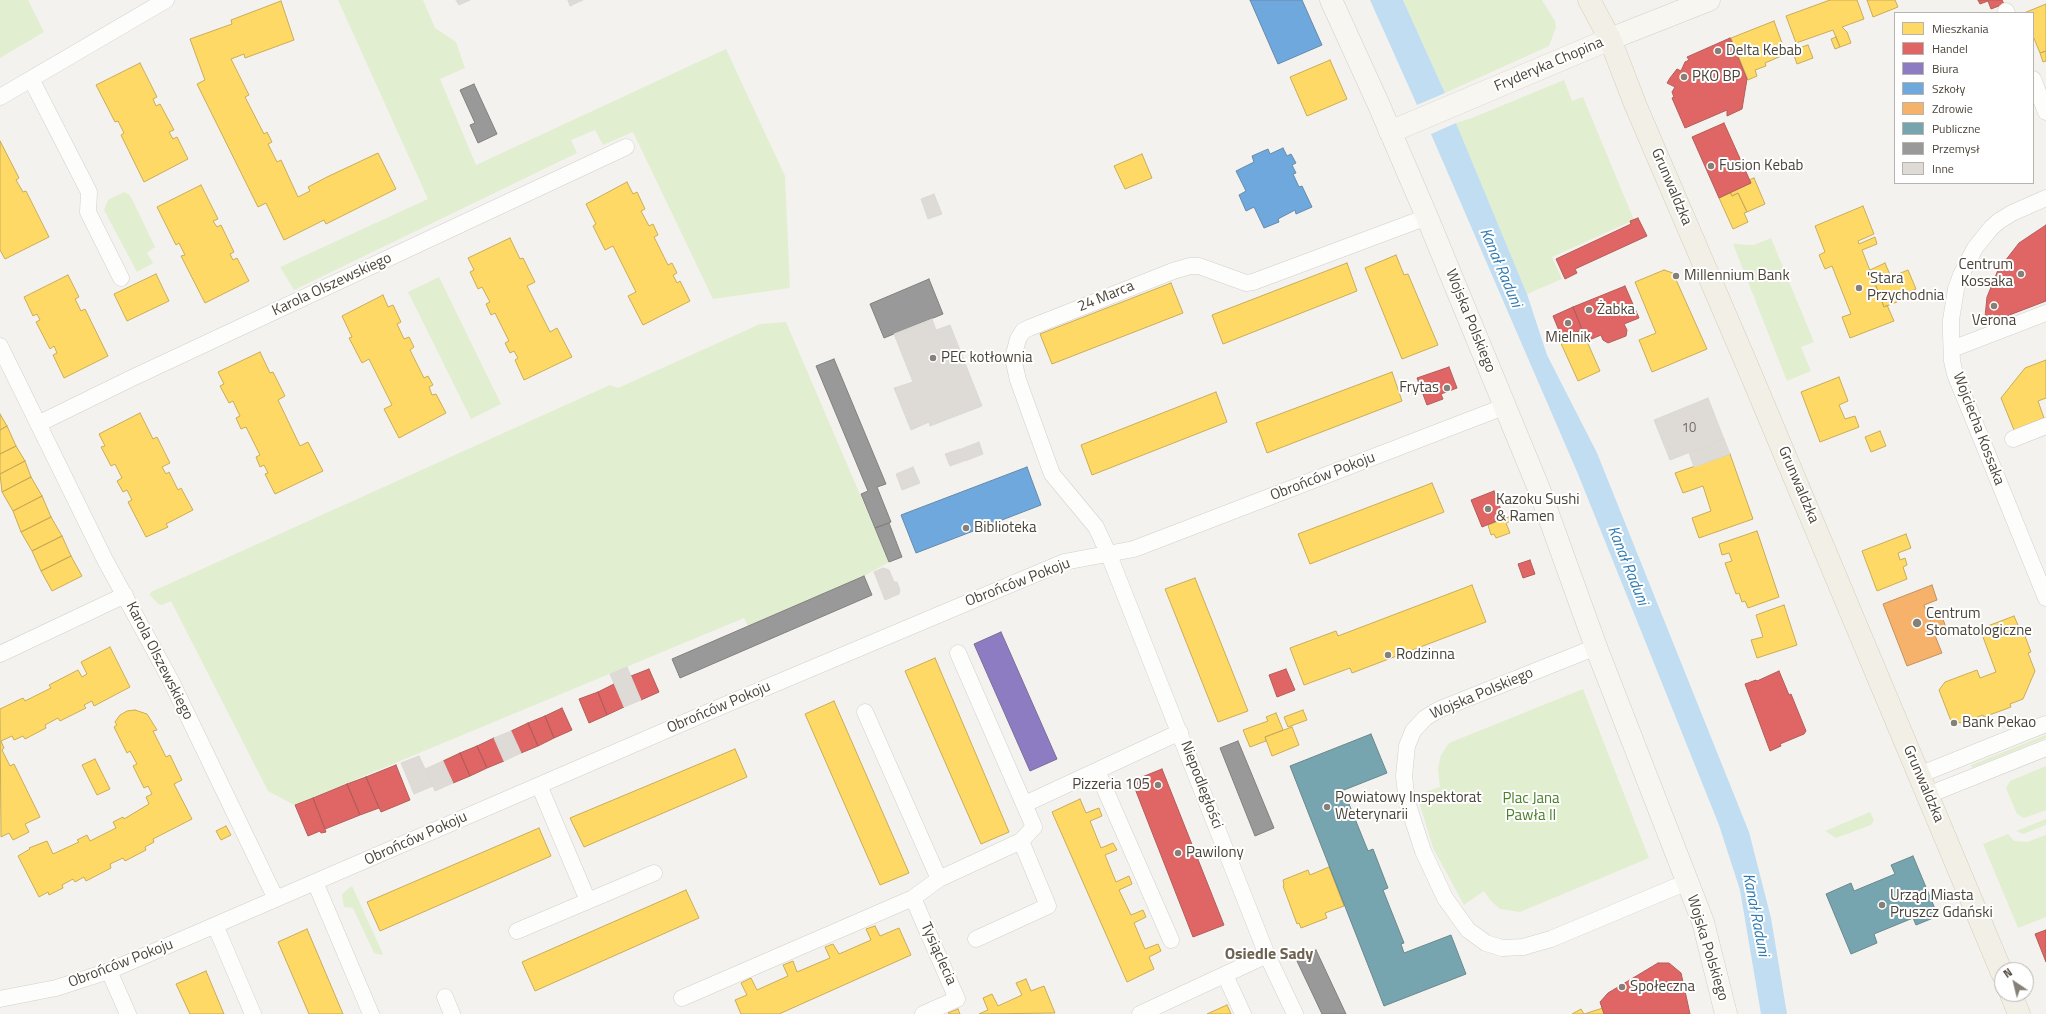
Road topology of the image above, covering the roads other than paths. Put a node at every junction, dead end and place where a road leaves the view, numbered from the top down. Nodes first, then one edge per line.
1 (166, 0) edge
2 (1331, 0) edge
3 (1589, 0) edge
4 (1709, 0) edge
5 (1610, 40) junction
6 (31, 79) junction
7 (2034, 82) edge
8 (0, 97) edge
9 (2046, 112) edge
10 (1390, 132) junction
11 (626, 147) dead end
12 (2046, 198) edge
13 (1427, 217) junction
14 (121, 278) dead end
15 (2046, 314) edge
16 (0, 346) edge
17 (1952, 349) junction
18 (1506, 406) junction
19 (38, 424) junction
20 (2046, 426) edge
21 (2013, 439) dead end
22 (1109, 555) junction
23 (125, 595) junction
24 (2046, 598) edge
25 (1596, 647) junction
26 (958, 653) dead end
27 (0, 654) edge
28 (865, 712) dead end
29 (2046, 724) edge
30 (1180, 732) junction
31 (2046, 748) edge
32 (1097, 771) junction
33 (1919, 775) junction
34 (539, 785) junction
35 (1928, 795) junction
36 (1025, 804) junction
37 (1021, 841) junction
38 (654, 873) dead end
39 (939, 879) junction
40 (315, 882) junction
41 (1687, 882) junction
42 (912, 898) junction
43 (276, 899) junction
44 (588, 901) junction
45 (215, 925) junction
46 (517, 932) dead end
47 (976, 939) dead end
48 (1171, 940) dead end
49 (1267, 955) junction
50 (1997, 962) edge
51 (109, 971) junction
52 (1225, 975) junction
53 (445, 997) dead end
54 (682, 998) dead end
55 (0, 999) edge
56 (2014, 1002) edge
57 (128, 1014) edge
58 (253, 1014) edge
59 (371, 1014) edge
60 (452, 1014) edge
61 (923, 1014) edge
62 (1140, 1014) edge
63 (1243, 1014) edge
64 (1295, 1014) edge
65 (1726, 1014) edge
66 (2019, 1014) edge

1 - 6 street
2 - 10 street, Wojska Polskiego
3 - 5 main road, Grunwaldzka
4 - 5 street, Fryderyka Chopina
5 - 10 street, Fryderyka Chopina
5 - 33 main road, Grunwaldzka
6 - 8 street
6 - 14 street
7 - 9 street
10 - 13 street, Wojska Polskiego
11 - 19 street, Karola Olszewskiego
12 - 17 street, Wojciecha Kossaka
13 - 18 street, Wojska Polskiego
13 - 22 street, 24 Marca
15 - 17 street
16 - 19 street, Karola Olszewskiego
17 - 24 street, Wojciecha Kossaka
18 - 22 street, Obrońców Pokoju
18 - 25 street, Wojska Polskiego
19 - 23 street, Karola Olszewskiego
20 - 21 street
22 - 30 street, Niepodległości
22 - 34 street, Obrońców Pokoju
23 - 27 street
23 - 43 street, Karola Olszewskiego
25 - 41 street, Wojska Polskiego
25 - 41 street, Wojska Polskiego
26 - 36 street
28 - 39 street
29 - 33 street
30 - 32 street
30 - 49 street, Niepodległości
31 - 35 street
32 - 36 street
32 - 48 street
33 - 35 main road, Grunwaldzka
34 - 40 street, Obrońców Pokoju
34 - 44 street
35 - 50 main road, Grunwaldzka
36 - 37 street
37 - 39 street
37 - 47 street
38 - 44 street
39 - 42 street
40 - 43 street, Obrońców Pokoju
40 - 59 street
41 - 65 street, Wojska Polskiego
42 - 54 street
42 - 61 street, Tysiąclecia
43 - 45 street, Obrońców Pokoju
44 - 46 street
45 - 51 street, Obrońców Pokoju
45 - 58 street
49 - 52 street
49 - 64 street, Niepodległości
51 - 55 street, Obrońców Pokoju
51 - 57 street
52 - 62 street
52 - 63 street
53 - 60 street
56 - 66 main road

